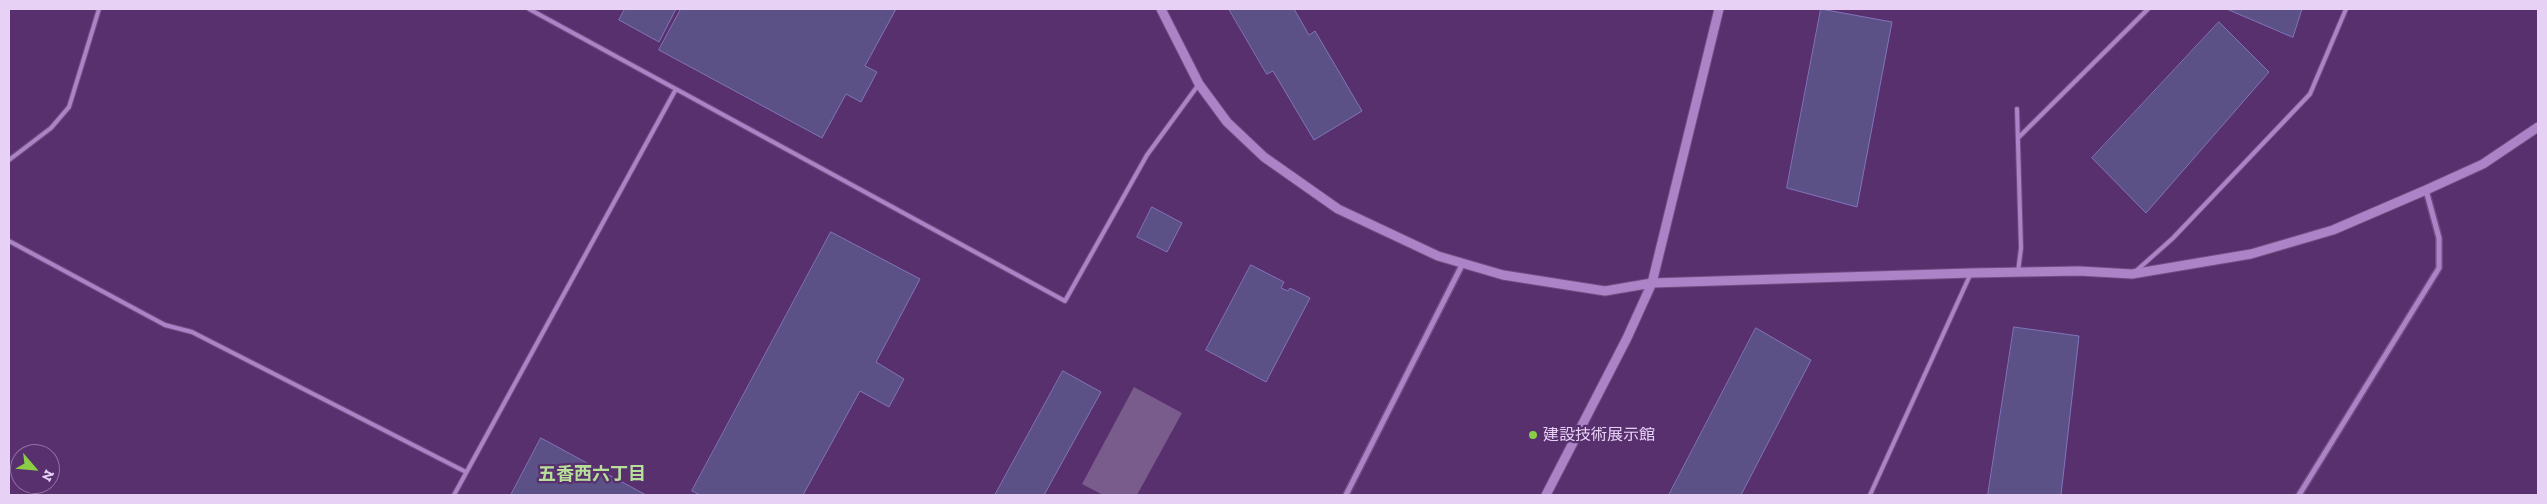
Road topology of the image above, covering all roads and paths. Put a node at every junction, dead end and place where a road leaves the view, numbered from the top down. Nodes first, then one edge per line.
1 (99, 9) edge
2 (529, 9) edge
3 (1161, 9) edge
4 (1719, 9) edge
5 (2148, 9) edge
6 (2346, 9) edge
7 (1199, 84) junction
8 (676, 89) junction
9 (2017, 109) dead end
10 (2538, 127) edge
11 (2019, 137) junction
12 (9, 160) edge
13 (2426, 190) junction
14 (9, 241) edge
15 (1463, 263) junction
16 (2018, 272) junction
17 (1971, 273) junction
18 (2132, 274) junction
19 (1652, 283) junction
20 (466, 472) junction
21 (454, 495) edge
22 (1346, 495) edge
23 (1546, 495) edge
24 (1870, 495) edge
25 (2299, 495) edge

1 - 12 lane
2 - 8 lane
3 - 7 street
4 - 19 street
5 - 11 lane
6 - 18 lane
7 - 8 lane
7 - 15 street
8 - 20 lane
9 - 11 lane
10 - 13 street
11 - 16 lane
13 - 18 street
13 - 25 street
14 - 20 lane
15 - 19 street
15 - 22 street
16 - 17 street
16 - 18 street
17 - 19 street
17 - 24 lane
19 - 23 street
20 - 21 lane

